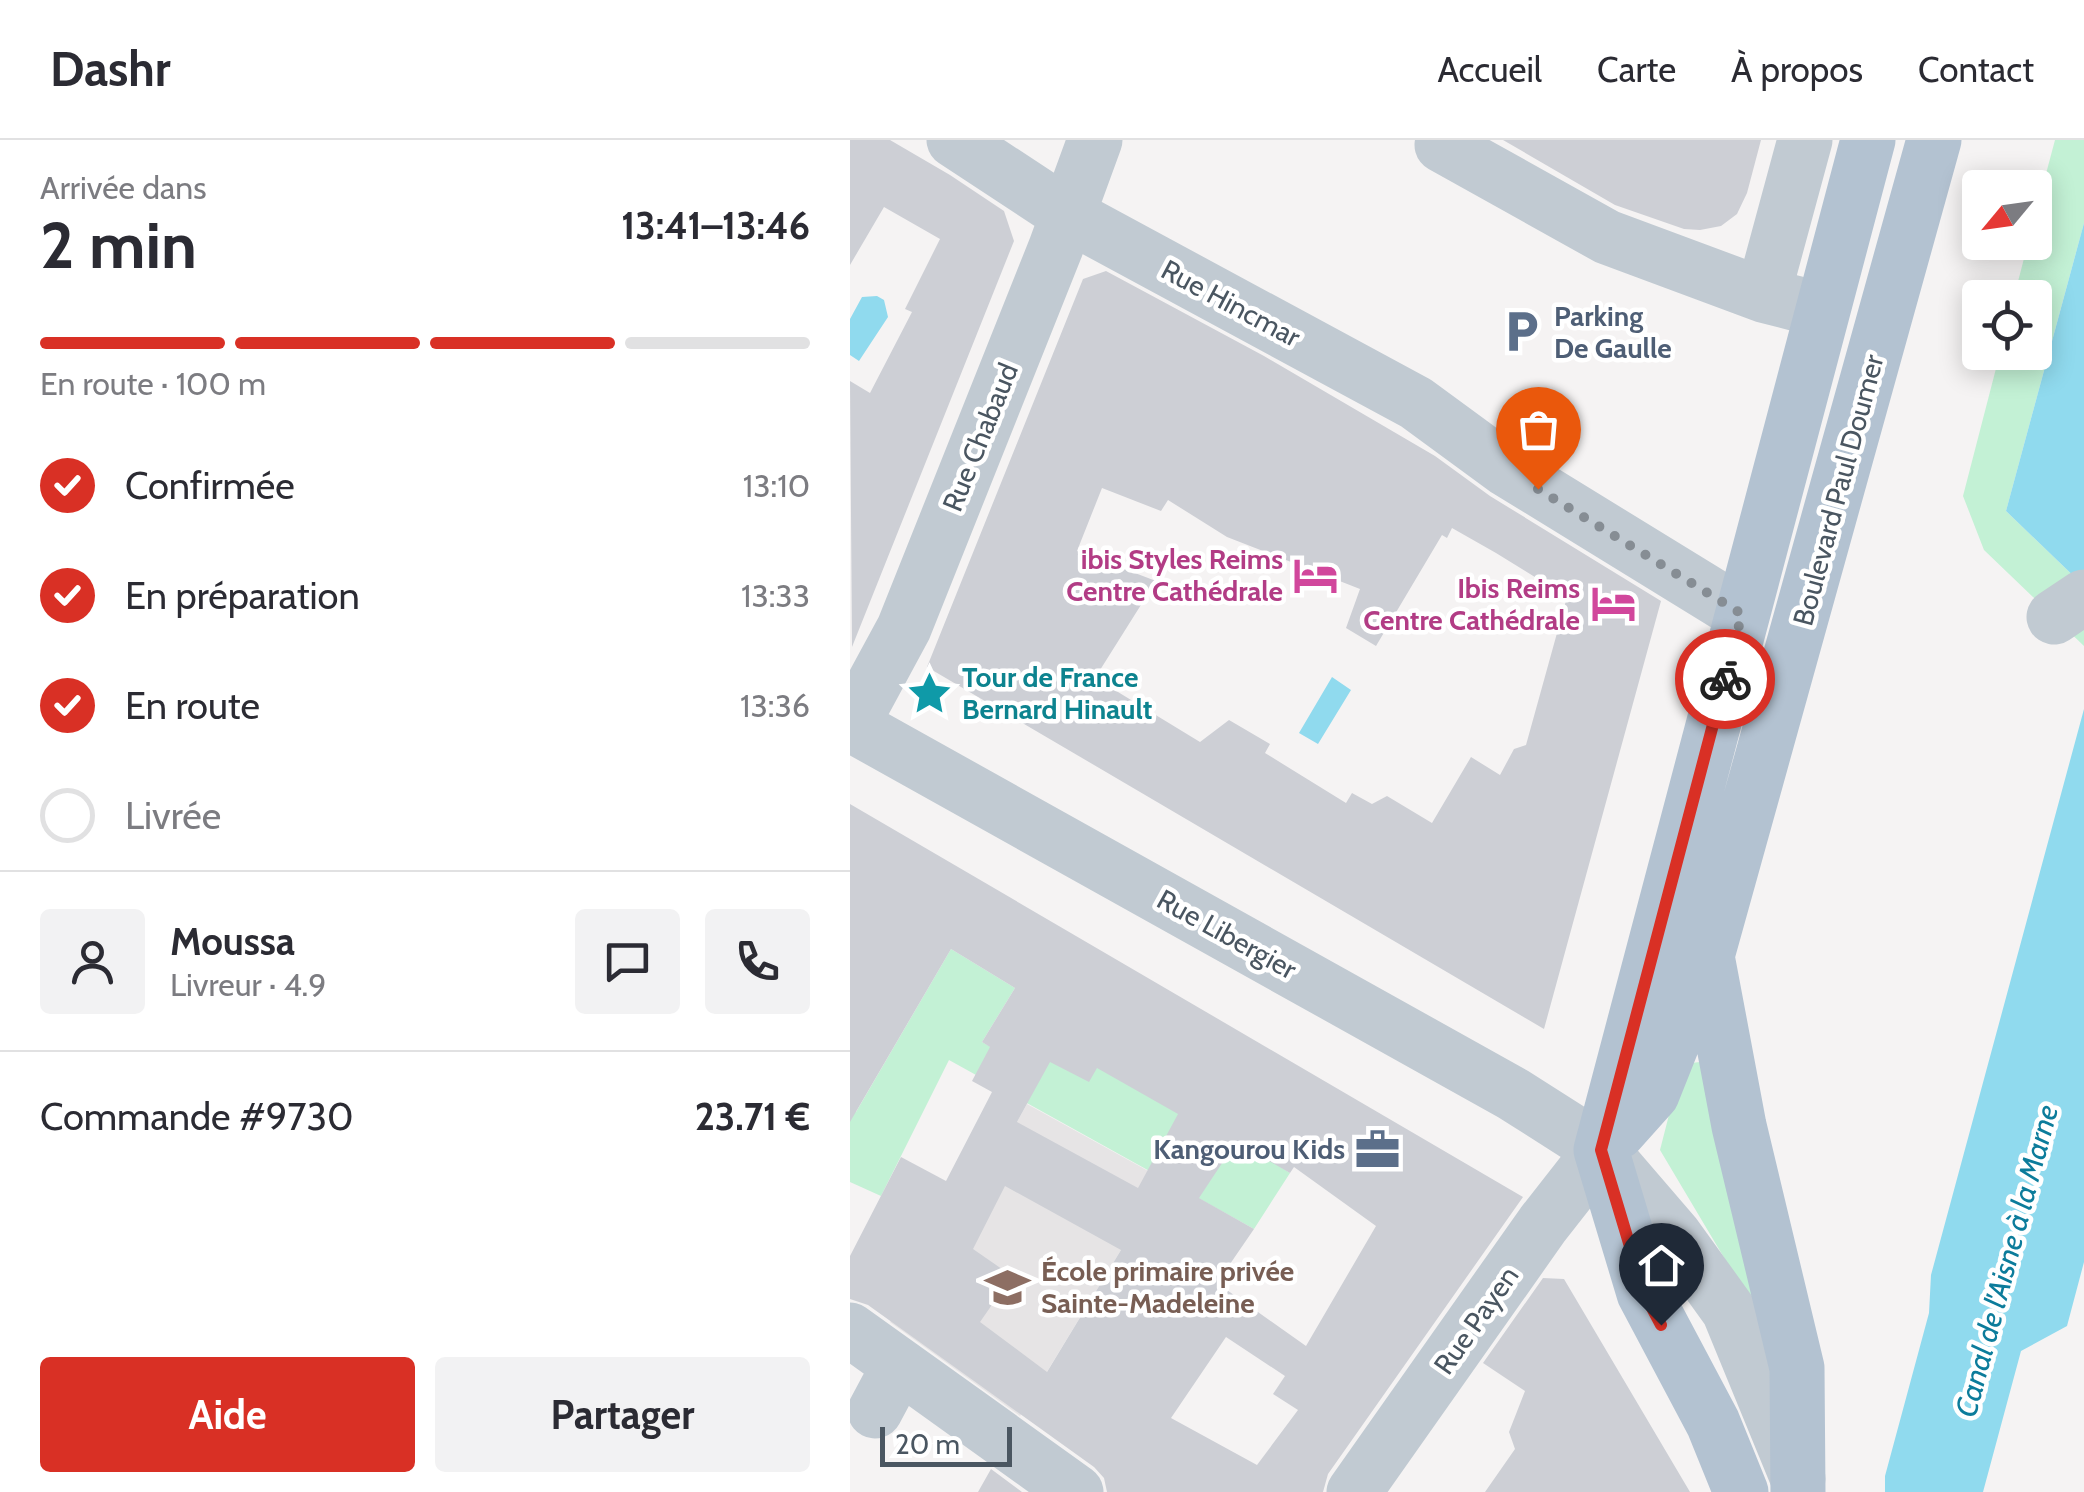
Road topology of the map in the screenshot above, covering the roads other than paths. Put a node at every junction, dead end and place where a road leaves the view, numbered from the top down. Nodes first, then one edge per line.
1 (954, 140) edge
2 (1095, 140) edge
3 (1805, 140) edge
4 (1868, 140) edge
5 (1934, 140) edge
6 (1460, 148) edge
7 (1068, 215) junction
8 (1763, 295) junction
9 (1823, 311) junction
10 (1742, 614) junction
11 (851, 726) edge
12 (1707, 956) junction
13 (1601, 1150) junction
14 (850, 1330) edge
15 (1798, 1486) edge
16 (1076, 1492) edge
17 (1354, 1492) edge
18 (1741, 1492) edge

1 - 7 street, Rue Hincmar
2 - 7 street, Rue Chabaud
3 - 8 street
4 - 9 main road
5 - 12 main road, Boulevard Paul Doumer
6 - 8 street
7 - 10 street, Rue Hincmar
7 - 11 street, Rue Chabaud
8 - 9 street
9 - 10 main road
10 - 13 main road
11 - 13 street, Rue Libergier
12 - 13 main road, Boulevard Paul Doumer
12 - 15 main road, Boulevard Paul Doumer
13 - 15 street, Boulevard Paul Doumer
13 - 17 street, Rue Payen
13 - 18 main road
14 - 16 street

